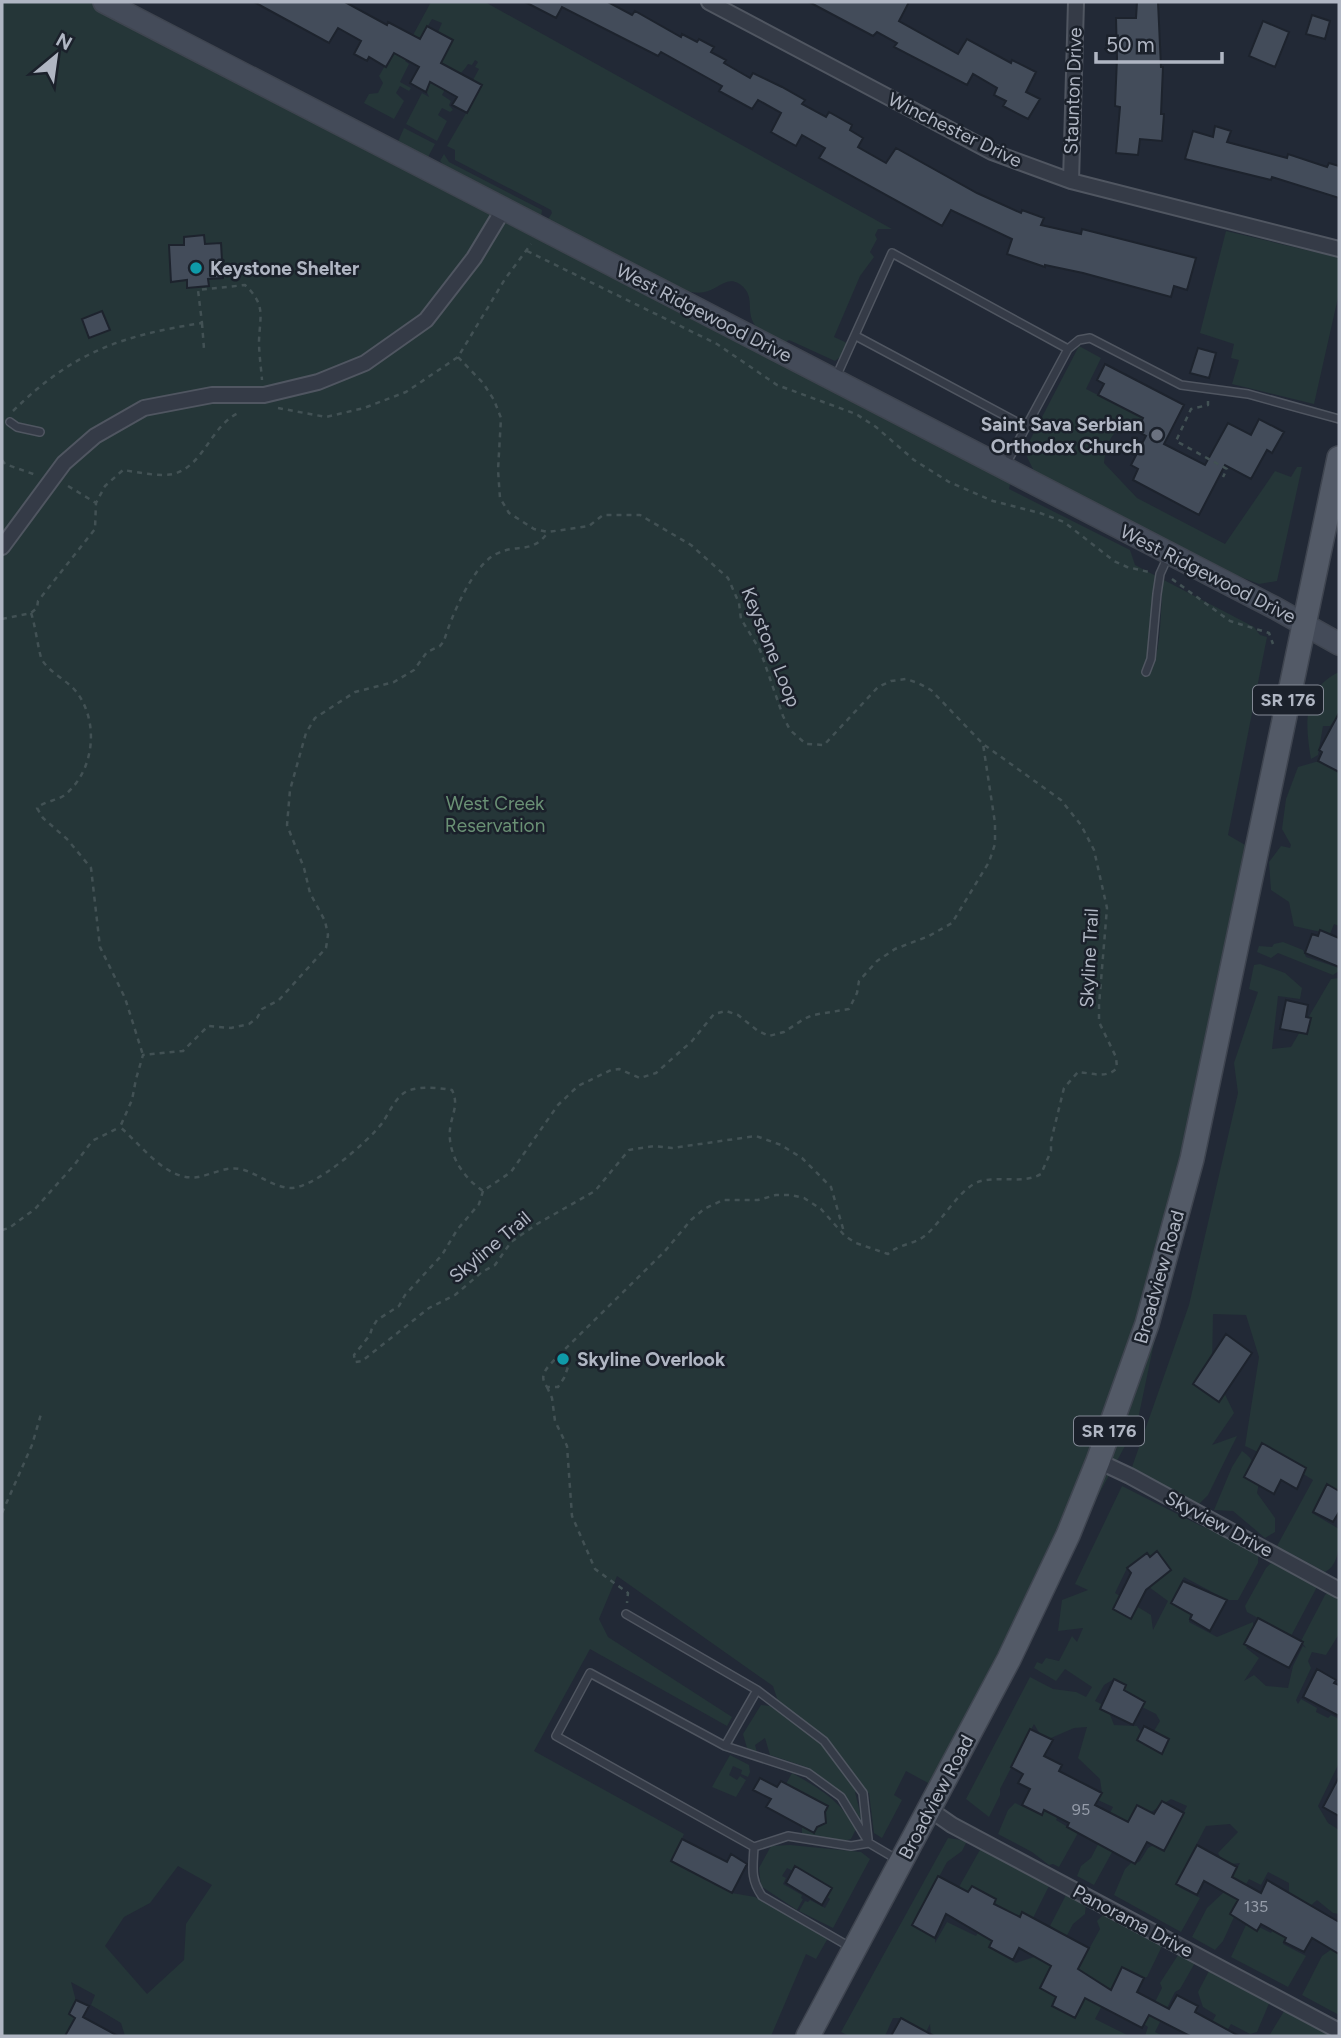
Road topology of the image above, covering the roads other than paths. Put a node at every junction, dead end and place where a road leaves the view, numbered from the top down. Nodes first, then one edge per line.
1 (104, 2) edge
2 (709, 2) edge
3 (1076, 2) edge
4 (1071, 181) junction
5 (503, 210) junction
6 (1339, 249) edge
7 (856, 336) junction
8 (1069, 349) junction
9 (834, 380) junction
10 (1339, 419) edge
11 (8, 420) road end
12 (1026, 427) junction
13 (40, 432) dead end
14 (1339, 458) edge
15 (1004, 468) junction
16 (2, 547) edge
17 (1169, 554) junction
18 (1305, 624) junction
19 (1339, 644) edge
20 (1146, 672) dead end
21 (1098, 1461) junction
22 (1339, 1590) edge
23 (626, 1614) road end
24 (757, 1690) junction
25 (725, 1746) junction
26 (929, 1809) junction
27 (869, 1843) junction
28 (754, 1847) junction
29 (902, 1862) junction
30 (855, 1949) junction
31 (1339, 2031) edge
32 (808, 2036) edge

1 - 5 street, West Ridgewood Drive
2 - 4 street, Winchester Drive
3 - 4 street, Staunton Drive
4 - 6 street, Winchester Drive
5 - 9 street, West Ridgewood Drive
5 - 16 street
7 - 8 lane
7 - 9 lane
7 - 12 lane
8 - 10 lane
8 - 12 lane
9 - 15 street, West Ridgewood Drive
11 - 13 lane
12 - 15 lane
14 - 18 main road, Broadview Road / SR 176
15 - 17 street, West Ridgewood Drive
17 - 18 street, West Ridgewood Drive
17 - 20 lane
18 - 19 street, West Ridgewood Drive
18 - 21 main road, Broadview Road / SR 176
21 - 22 street, Skyview Drive
21 - 26 main road, Broadview Road / SR 176
23 - 24 lane
24 - 25 lane
24 - 27 lane
25 - 27 lane
25 - 28 lane
26 - 29 main road, Broadview Road / SR 176
26 - 31 street, Panorama Drive
27 - 28 lane
27 - 29 lane
28 - 30 lane
29 - 30 main road, Broadview Road / SR 176
30 - 32 main road, Broadview Road / SR 176

